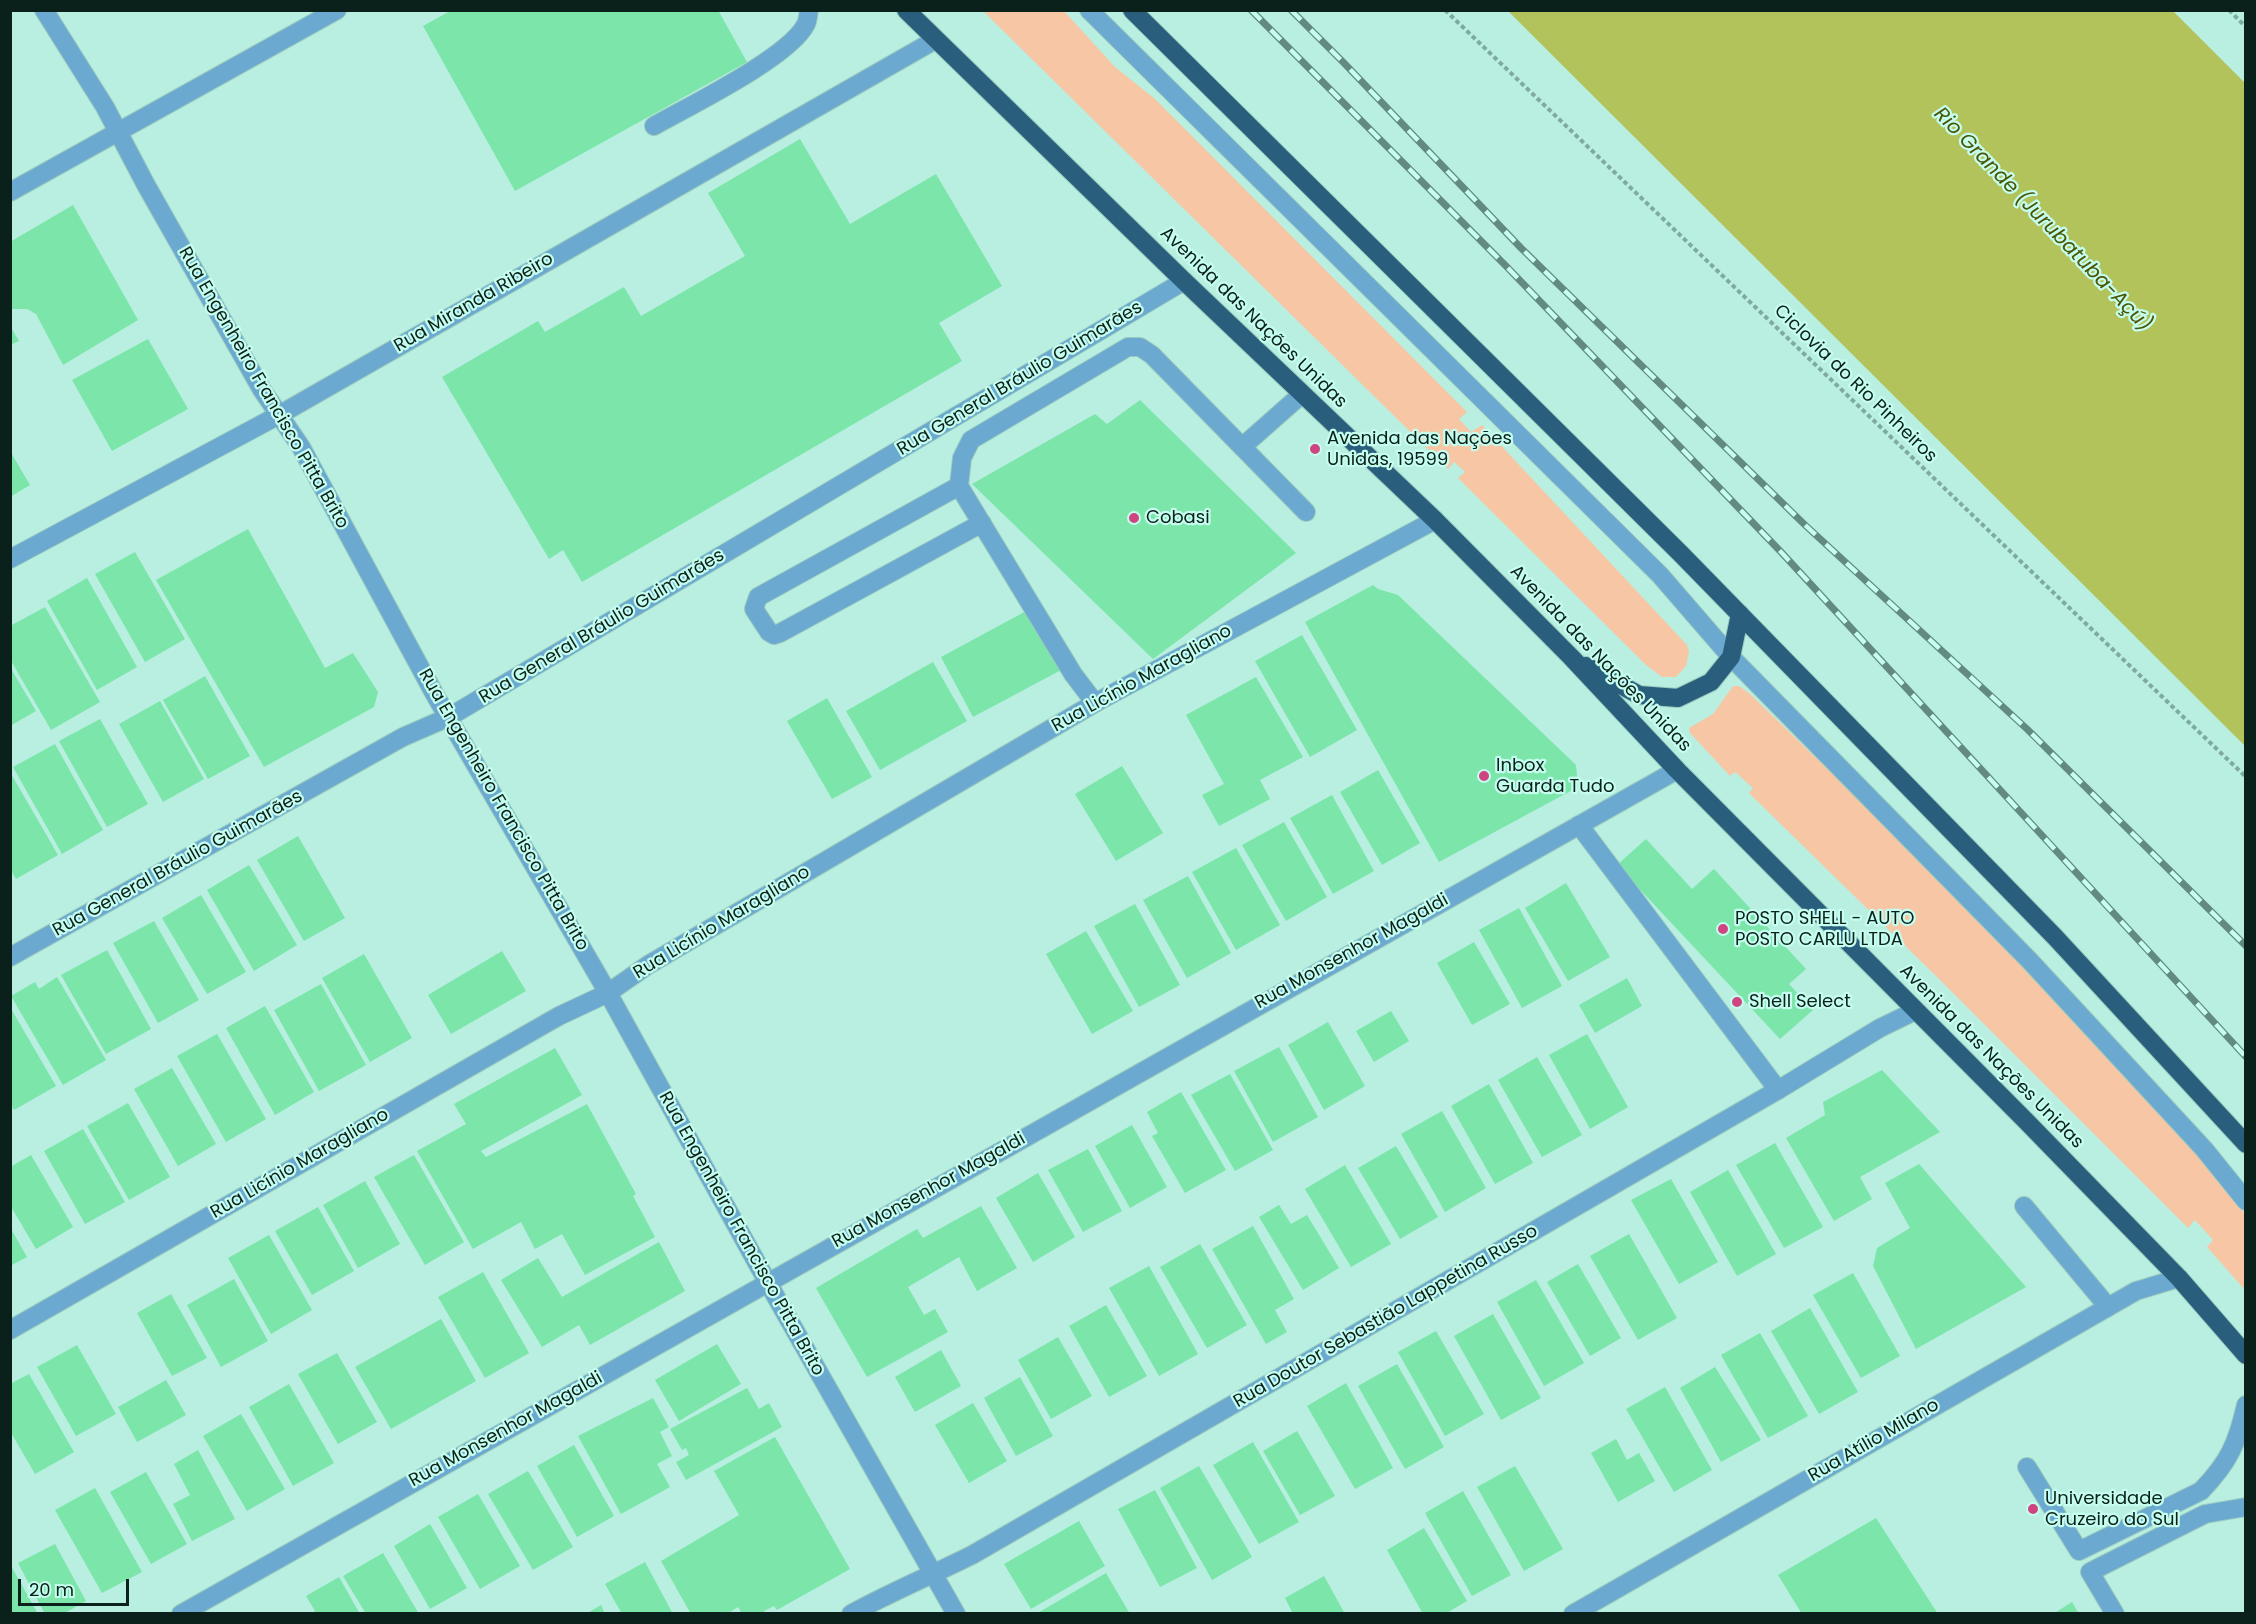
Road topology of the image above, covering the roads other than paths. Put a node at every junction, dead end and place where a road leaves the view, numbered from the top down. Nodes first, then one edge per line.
1 (44, 10) edge
2 (337, 10) edge
3 (810, 10) edge
4 (906, 10) edge
5 (1089, 10) edge
6 (1132, 10) edge
7 (935, 40) junction
8 (654, 126) dead end
9 (117, 131) junction
10 (10, 192) edge
11 (1184, 281) junction
12 (1302, 394) junction
13 (279, 415) junction
14 (1242, 447) junction
15 (959, 486) junction
16 (1306, 512) dead end
17 (1435, 520) junction
18 (982, 523) junction
19 (10, 559) edge
20 (1740, 614) junction
21 (1570, 657) junction
22 (1731, 657) junction
23 (1095, 703) junction
24 (449, 717) junction
25 (1677, 770) junction
26 (1579, 825) junction
27 (10, 957) edge
28 (608, 993) junction
29 (1915, 1011) junction
30 (1778, 1090) junction
31 (2246, 1144) edge
32 (2246, 1201) edge
33 (2024, 1206) dead end
34 (2179, 1278) junction
35 (768, 1283) junction
36 (2108, 1307) junction
37 (10, 1330) edge
38 (2246, 1355) edge
39 (2246, 1405) edge
40 (2027, 1467) dead end
41 (2246, 1507) edge
42 (2079, 1551) junction
43 (2090, 1572) junction
44 (933, 1575) junction
45 (181, 1614) edge
46 (851, 1614) edge
47 (956, 1614) edge
48 (1573, 1614) edge
49 (2115, 1614) edge

1 - 9 street, Rua Engenheiro Francisco Pitta Brito
2 - 9 street
3 - 8 street
4 - 7 highway, Avenida das Nações Unidas
5 - 22 street
6 - 20 highway
7 - 11 highway, Avenida das Nações Unidas
7 - 13 street, Rua Miranda Ribeiro
9 - 10 street
9 - 13 street, Rua Engenheiro Francisco Pitta Brito
11 - 12 highway, Avenida das Nações Unidas
11 - 24 street, Rua General Bráulio Guimarães
12 - 14 street
12 - 17 highway, Avenida das Nações Unidas
13 - 19 street, Rua Miranda Ribeiro
13 - 24 street, Rua Engenheiro Francisco Pitta Brito
14 - 15 street
14 - 16 street
15 - 18 street
15 - 18 street
17 - 21 highway, Avenida das Nações Unidas
17 - 23 street, Rua Licínio Maragliano
18 - 23 street
20 - 22 highway
20 - 31 highway
21 - 22 highway
21 - 25 highway, Avenida das Nações Unidas
22 - 32 street
23 - 28 street, Rua Licínio Maragliano
24 - 27 street, Rua General Bráulio Guimarães
24 - 28 street, Rua Engenheiro Francisco Pitta Brito
25 - 26 street, Rua Monsenhor Magaldi
25 - 29 highway, Avenida das Nações Unidas
26 - 30 street
26 - 35 street, Rua Monsenhor Magaldi
28 - 35 street, Rua Engenheiro Francisco Pitta Brito
28 - 37 street, Rua Licínio Maragliano
29 - 30 street, Rua Doutor Sebastião Lappetina Russo
29 - 34 highway, Avenida das Nações Unidas
30 - 44 street, Rua Doutor Sebastião Lappetina Russo
33 - 36 street
34 - 36 street, Rua Atílio Milano
34 - 38 highway, Avenida das Nações Unidas
35 - 44 street, Rua Engenheiro Francisco Pitta Brito
35 - 45 street, Rua Monsenhor Magaldi
36 - 48 street, Rua Atílio Milano
39 - 42 street
40 - 42 street
41 - 43 street
42 - 43 street
43 - 49 street
44 - 46 street, Rua Doutor Sebastião Lappetina Russo
44 - 47 street, Rua Engenheiro Francisco Pitta Brito

